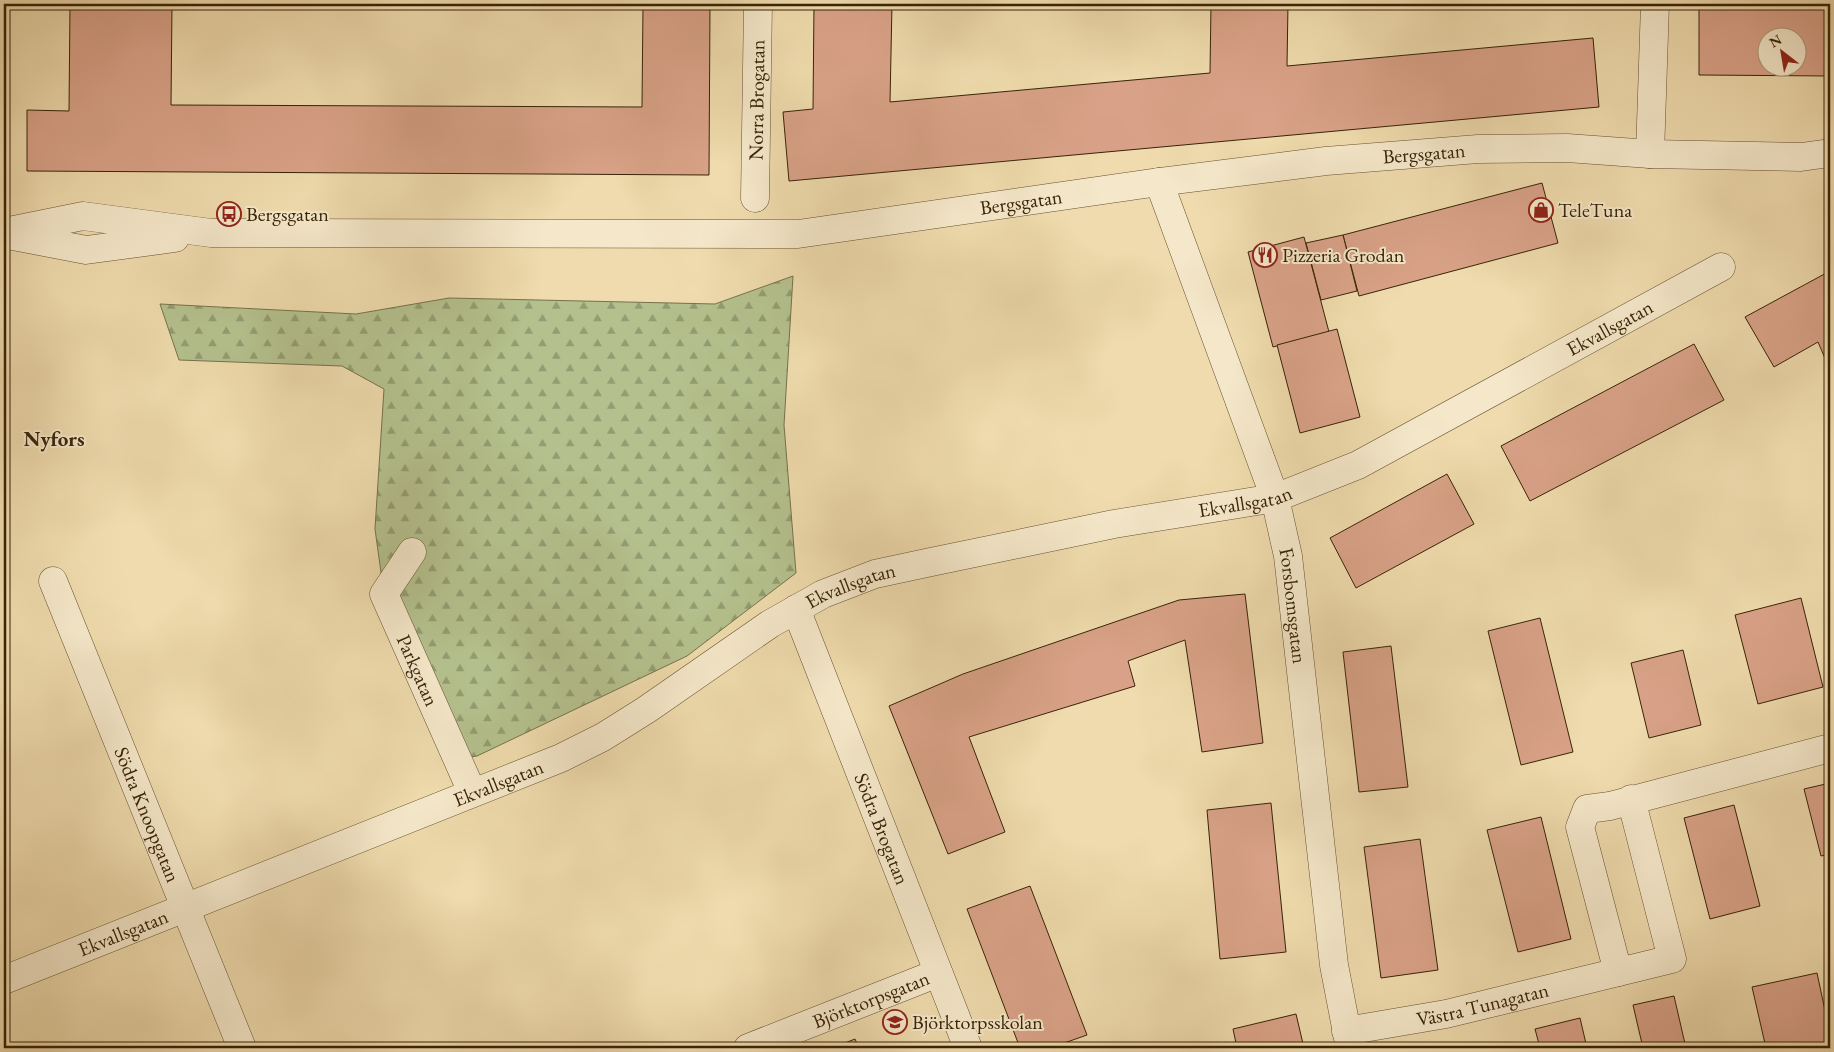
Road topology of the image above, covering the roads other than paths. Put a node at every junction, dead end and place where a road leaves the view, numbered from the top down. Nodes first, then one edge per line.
1 (758, 4) edge
2 (1655, 4) edge
3 (1830, 153) edge
4 (1650, 154) junction
5 (1159, 182) junction
6 (755, 198) dead end
7 (4, 233) edge
8 (1721, 266) dead end
9 (1275, 498) junction
10 (412, 552) dead end
11 (53, 581) dead end
12 (796, 609) junction
13 (1830, 748) edge
14 (472, 792) junction
15 (1631, 799) junction
16 (185, 906) junction
17 (1618, 972) junction
18 (938, 974) junction
19 (4, 980) edge
20 (1348, 1040) edge
21 (242, 1048) edge
22 (748, 1048) edge
23 (968, 1048) edge

1 - 6 street, Norra Brogatan
2 - 4 street
3 - 4 street, Bergsgatan
4 - 5 street, Bergsgatan
5 - 7 street, Bergsgatan
5 - 9 street, Forsbomsgatan
8 - 9 street, Ekvallsgatan
9 - 12 street, Ekvallsgatan
9 - 20 street, Forsbomsgatan
10 - 14 street, Parkgatan
11 - 16 street, Södra Knoopgatan
12 - 14 street, Ekvallsgatan
12 - 18 street, Södra Brogatan
13 - 15 street
14 - 16 street, Ekvallsgatan
15 - 17 street
15 - 17 street, Västra Tunagatan
16 - 19 street, Ekvallsgatan
16 - 21 street, Södra Knoopgatan
17 - 20 street, Västra Tunagatan
18 - 22 street, Björktorpsgatan
18 - 23 street, Södra Brogatan

